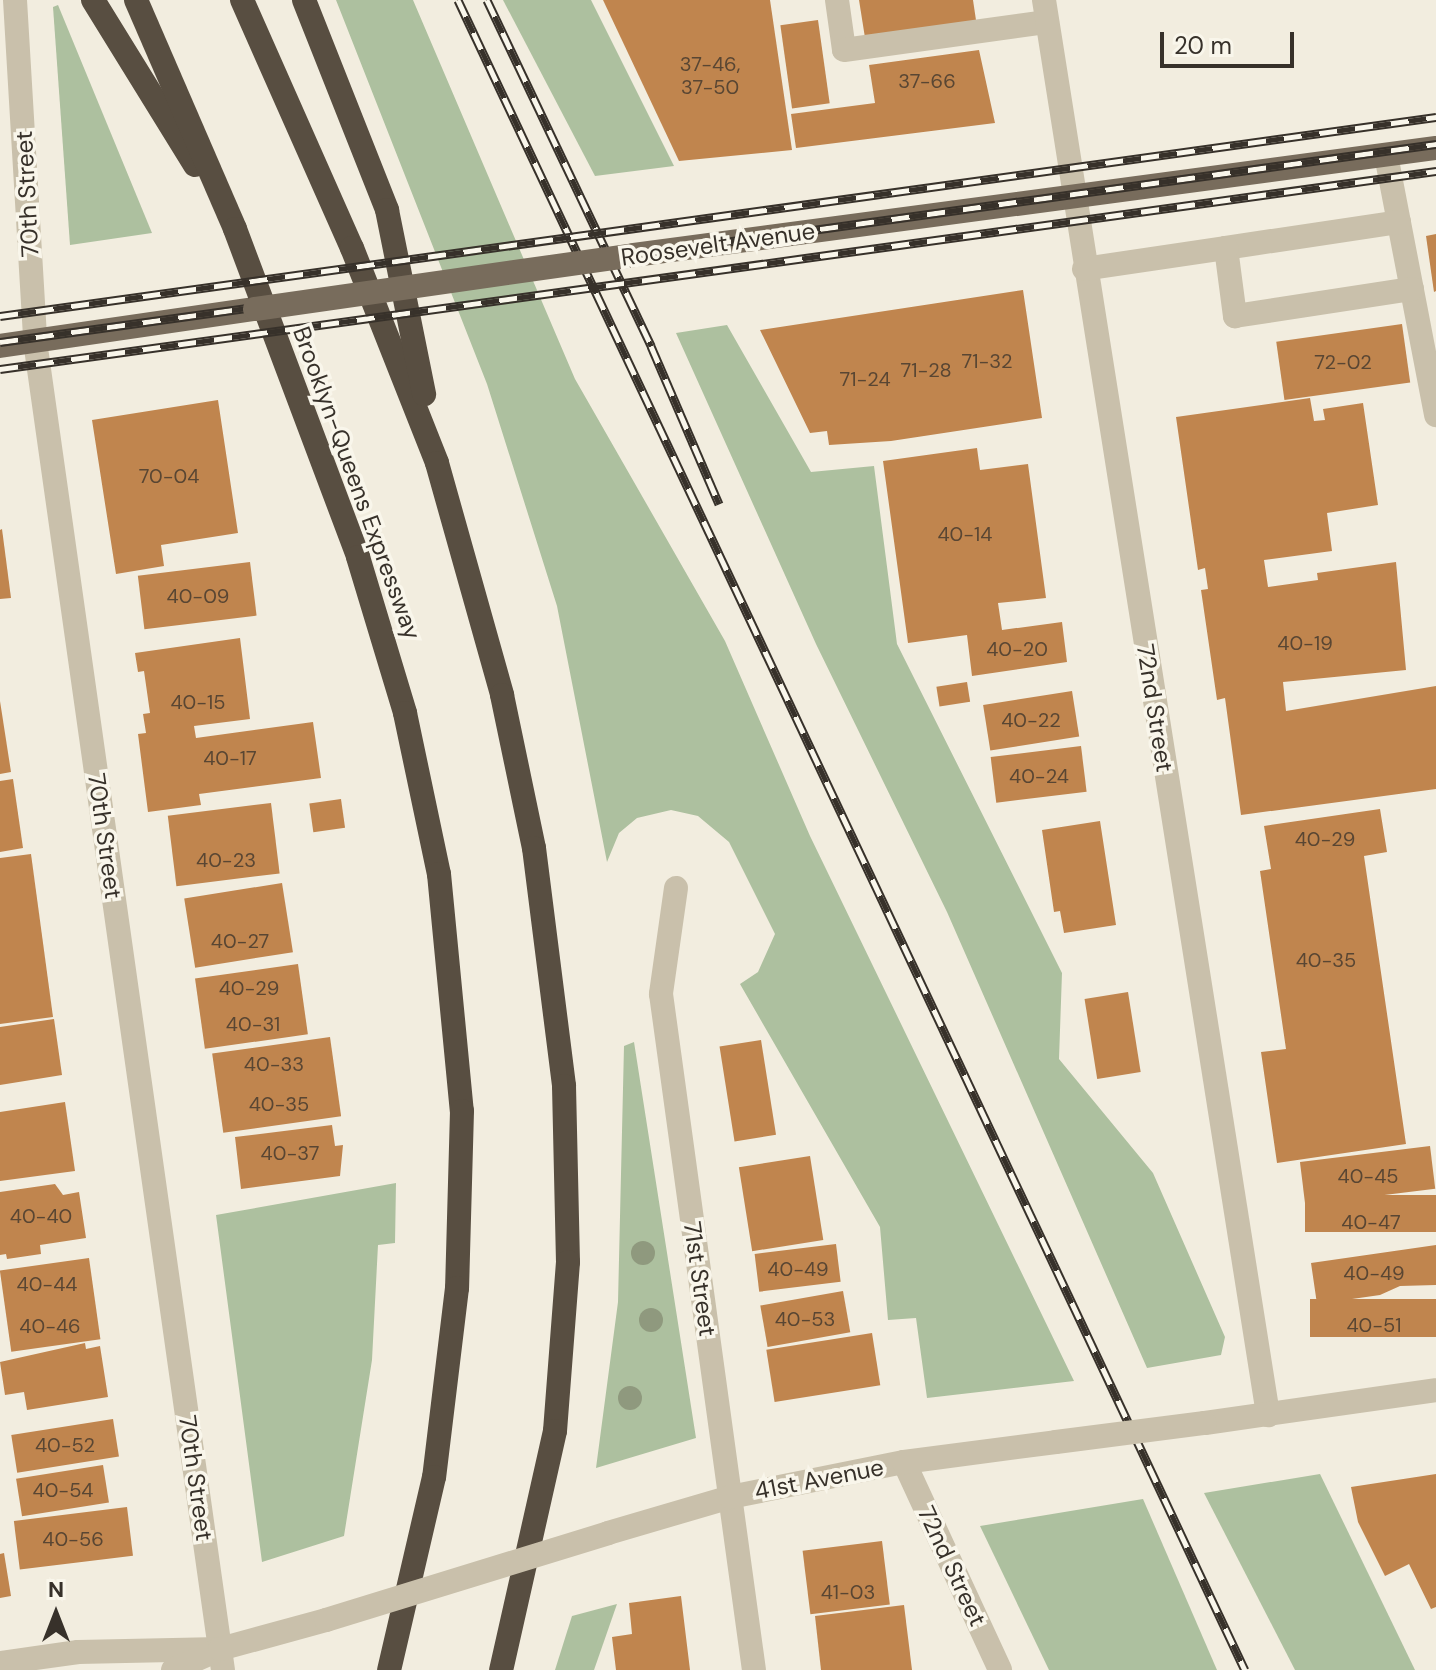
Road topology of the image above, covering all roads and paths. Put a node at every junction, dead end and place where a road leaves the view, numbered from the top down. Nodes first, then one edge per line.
1 (15, 0) edge
2 (93, 0) edge
3 (136, 0) edge
4 (242, 0) edge
5 (304, 0) edge
6 (837, 0) edge
7 (1046, 11) edge
8 (1436, 148) edge
9 (1386, 155) junction
10 (1073, 199) junction
11 (1399, 222) junction
12 (235, 229) junction
13 (1226, 248) junction
14 (1084, 269) junction
15 (1412, 289) junction
16 (35, 341) junction
17 (0, 346) edge
18 (1436, 415) edge
19 (437, 463) junction
20 (676, 888) dead end
21 (1436, 1390) edge
22 (1268, 1415) junction
23 (904, 1462) junction
24 (730, 1497) junction
25 (222, 1660) edge
26 (0, 1663) edge
27 (173, 1670) edge
28 (389, 1670) edge
29 (501, 1670) edge
30 (754, 1670) edge
31 (1000, 1670) edge

1 - 16 street, 70th Street
2 - 12 highway
3 - 12 highway, Brooklyn-Queens Expressway
4 - 19 highway
5 - 19 highway
6 - 7 street
7 - 10 street, 72nd Street
8 - 9 main road, Roosevelt Avenue
9 - 10 main road, Roosevelt Avenue
9 - 11 street
10 - 14 street, 72nd Street
10 - 16 main road, Roosevelt Avenue, bridge
11 - 13 street
11 - 15 street
12 - 28 highway, Brooklyn-Queens Expressway
13 - 14 street
13 - 15 street
14 - 22 street, 72nd Street
15 - 18 street
16 - 17 main road, Roosevelt Avenue
16 - 25 street, 70th Street
19 - 29 highway
20 - 24 street, 71st Street
21 - 22 street, 41st Avenue
22 - 23 street, 41st Avenue, bridge
23 - 24 street, 41st Avenue
23 - 31 street, 72nd Street
24 - 25 street, 41st Avenue, bridge
24 - 30 street, 71st Street
25 - 26 street, 41st Avenue
25 - 27 street, 41st Avenue

